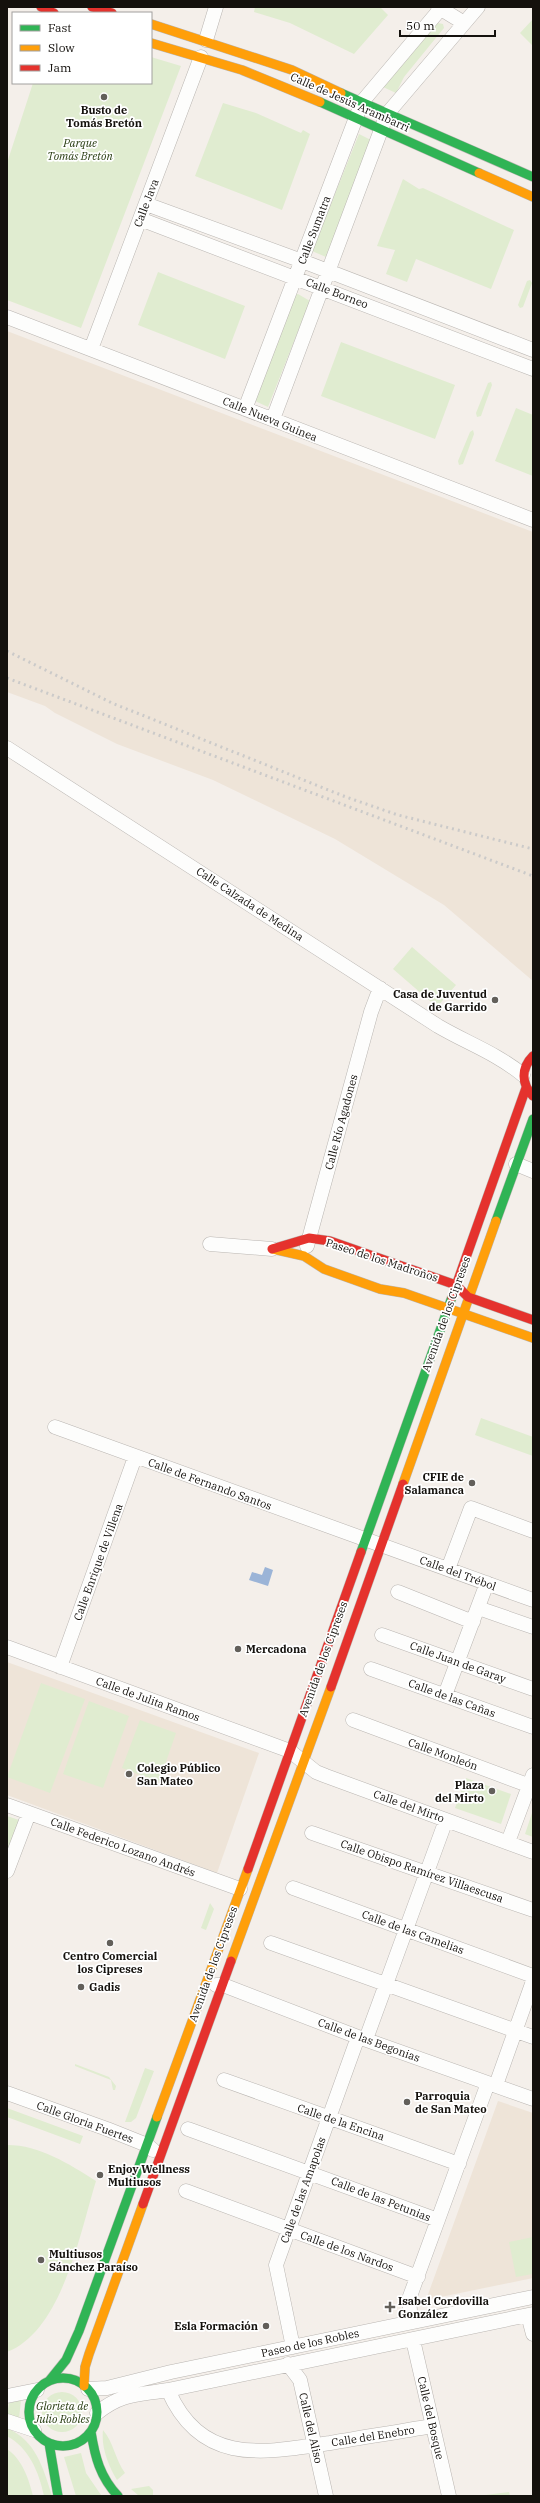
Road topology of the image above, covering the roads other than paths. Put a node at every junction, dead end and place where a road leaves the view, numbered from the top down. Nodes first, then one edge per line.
1 (41, 7) edge
2 (92, 7) edge
3 (216, 7) edge
4 (443, 7) edge
5 (478, 7) edge
6 (52, 12) edge
7 (109, 12) edge
8 (464, 23) junction
9 (152, 24) edge
10 (206, 40) junction
11 (152, 43) edge
12 (201, 57) junction
13 (362, 102) junction
14 (386, 114) junction
15 (357, 118) junction
16 (381, 129) junction
17 (533, 177) edge
18 (533, 197) edge
19 (146, 204) junction
20 (140, 219) junction
21 (302, 261) junction
22 (327, 271) junction
23 (295, 278) junction
24 (321, 286) junction
25 (7, 317) edge
26 (91, 349) junction
27 (533, 350) edge
28 (533, 369) edge
29 (245, 409) junction
30 (273, 419) junction
31 (533, 520) edge
32 (7, 748) edge
33 (380, 988) junction
34 (496, 1055) junction
35 (530, 1058) edge
36 (524, 1081) junction
37 (533, 1096) edge
38 (533, 1120) edge
39 (516, 1164) junction
40 (533, 1171) edge
41 (309, 1238) junction
42 (210, 1244) dead end
43 (272, 1249) junction
44 (304, 1256) junction
45 (456, 1285) junction
46 (468, 1297) junction
47 (448, 1308) junction
48 (463, 1313) junction
49 (533, 1320) edge
50 (533, 1338) edge
51 (55, 1427) dead end
52 (135, 1456) junction
53 (533, 1531) edge
54 (365, 1540) junction
55 (382, 1545) junction
56 (448, 1569) junction
57 (487, 1583) junction
58 (398, 1592) dead end
59 (533, 1600) edge
60 (484, 1610) dead end
61 (473, 1622) junction
62 (533, 1627) edge
63 (382, 1634) dead end
64 (7, 1647) edge
65 (459, 1662) junction
66 (60, 1666) junction
67 (371, 1669) dead end
68 (533, 1689) edge
69 (446, 1695) junction
70 (352, 1720) dead end
71 (533, 1727) edge
72 (290, 1751) junction
73 (303, 1762) junction
74 (532, 1782) edge
75 (7, 1805) edge
76 (28, 1813) junction
77 (446, 1820) junction
78 (312, 1833) dead end
79 (508, 1842) junction
80 (533, 1852) edge
81 (7, 1871) edge
82 (427, 1873) junction
83 (293, 1888) dead end
84 (240, 1889) junction
85 (533, 1910) edge
86 (406, 1930) junction
87 (271, 1943) dead end
88 (533, 1976) edge
89 (533, 1981) edge
90 (206, 1984) junction
91 (223, 1985) junction
92 (386, 1985) junction
93 (515, 2031) junction
94 (533, 2037) edge
95 (362, 2038) junction
96 (224, 2080) dead end
97 (492, 2084) junction
98 (7, 2093) edge
99 (533, 2098) edge
100 (329, 2117) junction
101 (188, 2129) dead end
102 (147, 2145) junction
103 (161, 2156) junction
104 (459, 2164) junction
105 (309, 2172) junction
106 (186, 2191) dead end
107 (438, 2220) junction
108 (288, 2229) junction
109 (418, 2277) junction
110 (533, 2297) edge
111 (531, 2315) edge
112 (411, 2322) junction
113 (533, 2334) edge
114 (413, 2340) junction
115 (293, 2347) junction
116 (288, 2364) junction
117 (48, 2381) junction
118 (86, 2387) junction
119 (37, 2390) junction
120 (168, 2390) junction
121 (7, 2396) edge
122 (97, 2413) junction
123 (7, 2421) edge
124 (432, 2426) junction
125 (34, 2430) junction
126 (91, 2432) junction
127 (49, 2443) junction
128 (314, 2445) junction
129 (56, 2473) junction
130 (58, 2496) edge
131 (65, 2496) edge
132 (118, 2496) edge
133 (326, 2496) edge
134 (450, 2496) edge

1 - 6 main road
2 - 7 main road
3 - 10 street
4 - 8 street
4 - 13 street
5 - 8 street
8 - 14 street
9 - 10 main road, Calle de Jesús Arambarri
10 - 13 main road, Calle de Jesús Arambarri
11 - 12 main road, Calle de Jesús Arambarri
12 - 15 main road, Calle de Jesús Arambarri
12 - 19 street, Calle Java
13 - 14 main road, Calle de Jesús Arambarri
13 - 15 street, Calle Sumatra
14 - 16 street
14 - 17 main road, Calle de Jesús Arambarri
15 - 16 main road, Calle de Jesús Arambarri
15 - 21 street, Calle Sumatra
16 - 18 main road, Calle de Jesús Arambarri
16 - 22 street
19 - 20 street, Calle Java
19 - 21 street, Calle Borneo
20 - 23 street, Calle Borneo
20 - 26 street, Calle Java
21 - 22 street, Calle Borneo
21 - 23 street, Calle Sumatra
22 - 24 street
22 - 27 street, Calle Borneo
23 - 24 street, Calle Borneo
23 - 29 street, Calle Sumatra
24 - 28 street, Calle Borneo
24 - 30 street
25 - 26 street, Calle Nueva Guinea
26 - 29 street, Calle Nueva Guinea
29 - 30 street, Calle Nueva Guinea
30 - 31 street, Calle Nueva Guinea
32 - 33 street, Calle Calzada de Medina
33 - 34 street, Calle Calzada de Medina
33 - 41 street, Calle Río Agadones
34 - 35 street, Calle Calzada de Medina
34 - 36 street, Calle Calzada de Medina
35 - 36 main road, Avenida de los Cipreses
36 - 37 main road
36 - 45 main road, Avenida de los Cipreses
38 - 39 main road, Avenida de los Cipreses
39 - 40 street
39 - 46 main road, Avenida de los Cipreses
41 - 43 main road, Paseo de los Madroños
41 - 44 street, Calle Río Agadones
41 - 45 main road, Paseo de los Madroños
42 - 43 street, Paseo de los Madroños
43 - 44 main road, Paseo de los Madroños
44 - 47 main road, Paseo de los Madroños
45 - 46 main road, Paseo de los Madroños
45 - 47 main road, Avenida de los Cipreses
46 - 48 main road, Avenida de los Cipreses
46 - 49 main road, Paseo de los Madroños
47 - 48 main road, Paseo de los Madroños
47 - 54 main road, Avenida de los Cipreses
48 - 50 main road, Paseo de los Madroños
48 - 55 main road, Avenida de los Cipreses
51 - 52 street, Calle de Fernando Santos
52 - 54 street, Calle de Fernando Santos
52 - 66 street, Calle Enrique de Villena
53 - 56 street
54 - 55 street
54 - 72 main road, Avenida de los Cipreses
55 - 56 street, Calle del Trébol
55 - 73 main road, Avenida de los Cipreses
56 - 57 street, Calle del Trébol
57 - 59 street, Calle del Trébol
57 - 61 street
58 - 61 street
60 - 62 street
61 - 65 street
63 - 65 street, Calle Juan de Garay
64 - 66 street, Calle de Julita Ramos
65 - 68 street, Calle Juan de Garay
65 - 69 street
66 - 72 street, Calle de Julita Ramos
67 - 69 street, Calle de las Cañas
69 - 71 street, Calle de las Cañas
70 - 74 street, Calle Monleón
72 - 73 street, Calle del Mirto
72 - 84 main road, Avenida de los Cipreses
73 - 77 street, Calle del Mirto
73 - 91 main road, Avenida de los Cipreses
74 - 79 street
75 - 76 street, Calle Federico Lozano Andrés
76 - 81 street
76 - 84 street, Calle Federico Lozano Andrés
77 - 79 street, Calle del Mirto
77 - 82 street, Calle de las Amapolas
78 - 82 street, Calle Obispo Ramírez Villaescusa
79 - 80 street, Calle del Mirto
82 - 85 street, Calle Obispo Ramírez Villaescusa
82 - 86 street, Calle de las Amapolas
83 - 86 street, Calle de las Camelias
84 - 90 main road, Avenida de los Cipreses
86 - 88 street, Calle de las Camelias
86 - 92 street, Calle de las Amapolas
87 - 92 street
89 - 93 street
90 - 91 street, Calle de las Begonias
90 - 102 main road, Avenida de los Cipreses
91 - 95 street, Calle de las Begonias
91 - 103 main road, Avenida de los Cipreses
92 - 93 street
92 - 95 street, Calle de las Amapolas
93 - 94 street
93 - 97 street
95 - 97 street, Calle de las Begonias
95 - 100 street, Calle de las Amapolas
96 - 100 street, Calle de la Encina
97 - 99 street, Calle de las Begonias
97 - 104 street
98 - 102 street, Calle Gloria Fuertes
100 - 104 street, Calle de la Encina
100 - 105 street, Calle de las Amapolas
101 - 105 street, Calle de las Petunias
102 - 103 street, Calle Gloria Fuertes
102 - 117 main road, Avenida de los Cipreses
103 - 118 main road, Avenida de los Cipreses
104 - 107 street
105 - 107 street, Calle de las Petunias
105 - 108 street, Calle de las Amapolas
106 - 108 street, Calle de los Nardos
107 - 109 street
108 - 109 street, Calle de los Nardos
108 - 115 street, Calle de las Amapolas
109 - 112 street
110 - 112 street, Paseo de los Robles
111 - 113 street
111 - 114 street, Paseo de los Robles
112 - 115 street, Paseo de los Robles
114 - 116 street, Paseo de los Robles
114 - 124 street, Calle del Bosque
115 - 118 street, Paseo de los Robles
116 - 120 street, Paseo de los Robles
116 - 128 street, Calle del Aliso
117 - 118 main road
117 - 119 main road
118 - 122 main road
119 - 121 street
119 - 125 main road
120 - 122 street, Paseo de los Robles
120 - 128 street, Calle del Enebro
122 - 126 main road
123 - 125 street
124 - 128 street, Calle del Enebro
124 - 134 street, Calle del Bosque
125 - 127 main road
126 - 127 main road
126 - 132 main road
127 - 129 main road
128 - 133 street, Calle del Aliso
129 - 130 main road
129 - 131 main road

